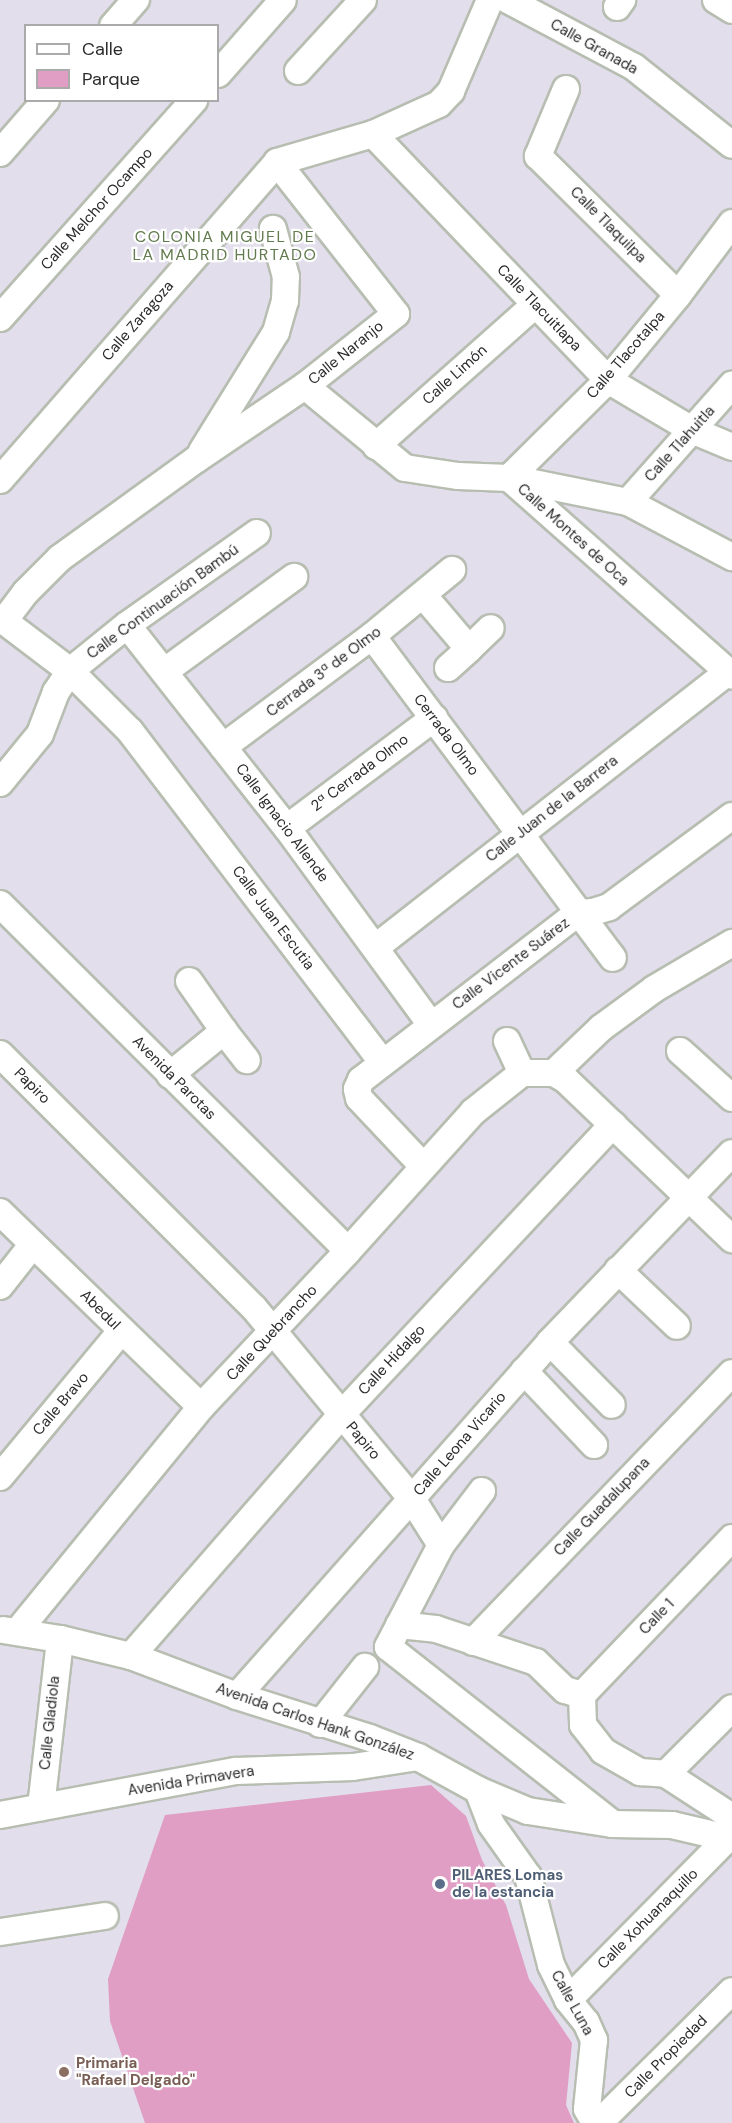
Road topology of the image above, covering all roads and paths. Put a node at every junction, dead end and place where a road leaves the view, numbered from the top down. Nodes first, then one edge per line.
1 (136, 0) edge
2 (283, 0) edge
3 (363, 0) edge
4 (490, 0) edge
5 (508, 0) edge
6 (717, 0) edge
7 (732, 10) edge
8 (115, 24) edge
9 (298, 71) dead end
10 (219, 73) edge
11 (566, 89) dead end
12 (44, 102) edge
13 (192, 102) edge
14 (373, 134) junction
15 (732, 145) edge
16 (0, 153) edge
17 (277, 162) junction
18 (732, 224) edge
19 (273, 229) dead end
20 (678, 295) junction
21 (535, 305) junction
22 (0, 318) edge
23 (608, 380) junction
24 (304, 386) junction
25 (732, 386) edge
26 (694, 431) junction
27 (376, 446) junction
28 (732, 447) edge
29 (197, 459) junction
30 (509, 478) junction
31 (0, 480) edge
32 (628, 502) junction
33 (257, 533) dead end
34 (732, 557) edge
35 (452, 570) dead end
36 (294, 578) dead end
37 (423, 596) junction
38 (2, 619) edge
39 (127, 625) junction
40 (491, 628) dead end
41 (372, 636) junction
42 (470, 649) junction
43 (448, 668) dead end
44 (70, 671) junction
45 (165, 671) junction
46 (730, 673) edge
47 (434, 718) junction
48 (223, 747) junction
49 (0, 783) edge
50 (732, 816) edge
51 (287, 828) junction
52 (521, 834) junction
53 (0, 904) edge
54 (578, 913) junction
55 (732, 943) edge
56 (376, 947) junction
57 (613, 958) dead end
58 (189, 981) dead end
59 (431, 1025) junction
60 (224, 1031) junction
61 (507, 1041) dead end
62 (680, 1051) dead end
63 (0, 1054) edge
64 (248, 1060) dead end
65 (382, 1062) junction
66 (522, 1073) junction
67 (554, 1073) junction
68 (170, 1075) junction
69 (732, 1098) edge
70 (613, 1124) junction
71 (732, 1154) edge
72 (423, 1166) junction
73 (688, 1198) junction
74 (0, 1212) edge
75 (732, 1239) edge
76 (33, 1244) junction
77 (348, 1251) junction
78 (618, 1270) junction
79 (0, 1286) edge
80 (677, 1326) dead end
81 (121, 1332) junction
82 (273, 1332) junction
83 (550, 1342) junction
84 (524, 1371) junction
85 (732, 1373) edge
86 (612, 1405) dead end
87 (201, 1407) junction
88 (341, 1415) junction
89 (594, 1445) dead end
90 (0, 1477) edge
91 (482, 1491) dead end
92 (412, 1499) junction
93 (732, 1538) edge
94 (441, 1545) junction
95 (399, 1625) junction
96 (8, 1631) edge
97 (60, 1639) junction
98 (473, 1642) junction
99 (131, 1656) junction
100 (365, 1667) dead end
101 (582, 1695) junction
102 (237, 1696) junction
103 (732, 1708) edge
104 (320, 1724) junction
105 (418, 1757) junction
106 (666, 1774) junction
107 (478, 1790) junction
108 (41, 1807) junction
109 (0, 1815) edge
110 (612, 1824) junction
111 (731, 1831) edge
112 (105, 1916) dead end
113 (0, 1932) edge
114 (732, 1991) edge
115 (568, 2000) junction
116 (597, 2123) edge

1 - 8 street
2 - 10 street
3 - 9 street
4 - 14 street
5 - 15 street, Calle Granada
6 - 7 street
11 - 20 street, Calle Tlaquilpa
12 - 16 street
13 - 22 street, Calle Melchor Ocampo
14 - 17 street
14 - 21 street, Calle Tlacuitlapa
17 - 24 street, Calle Naranjo
17 - 31 street, Calle Zaragoza
18 - 20 street, Calle Tlacotalpa
19 - 29 street
20 - 23 street, Calle Tlacotalpa
21 - 23 street, Calle Tlacuitlapa
21 - 27 street, Calle Limón
23 - 26 street, Calle Tlacuitlapa
23 - 30 street, Calle Tlacotalpa
24 - 27 street, Calle Montes de Oca
24 - 29 street, Calle Naranjo
25 - 26 street, Calle Tlahuitla
26 - 28 street, Calle Tlacuitlapa
26 - 32 street, Calle Tlahuitla
27 - 30 street, Calle Montes de Oca
29 - 38 street, Calle Naranjo
30 - 32 street
30 - 46 street, Calle Montes de Oca
32 - 34 street
33 - 39 street, Calle Continuación Bambú
35 - 37 street, Cerrada 3ª de Olmo
36 - 45 street
37 - 41 street, Cerrada 3ª de Olmo
37 - 42 street
38 - 44 street, Calle Juan Escutia
39 - 44 street, Calle Continuación Bambú
39 - 45 street, Calle Ignacio Allende
40 - 42 street
41 - 47 street, Cerrada Olmo
41 - 48 street, Cerrada 3ª de Olmo
42 - 43 street
44 - 49 street, Calle Continuación Bambú
44 - 65 street, Calle Juan Escutia
45 - 48 street, Calle Ignacio Allende
46 - 52 street, Calle Juan de la Barrera
47 - 51 street, 2ª Cerrada Olmo
47 - 52 street, Cerrada Olmo
48 - 51 street, Calle Ignacio Allende
50 - 54 street, Calle Vicente Suárez
51 - 56 street, Calle Ignacio Allende
52 - 54 street, Cerrada Olmo
52 - 56 street, Calle Juan de la Barrera
53 - 68 street, Avenida Parotas
54 - 57 street, Cerrada Olmo
54 - 59 street, Calle Vicente Suárez
55 - 67 street
56 - 59 street, Calle Ignacio Allende
58 - 60 street
59 - 65 street, Calle Vicente Suárez
60 - 64 street
60 - 68 street
61 - 66 street
62 - 69 street
63 - 82 street, Papiro
65 - 72 street
66 - 67 street
66 - 72 street, Calle Quebrancho
67 - 70 street
68 - 77 street, Avenida Parotas
70 - 73 street
70 - 88 street, Calle Hidalgo
71 - 73 street
72 - 77 street, Calle Quebrancho
73 - 75 street
73 - 78 street, Calle Leona Vicario
74 - 76 street, Abedul
76 - 79 street
76 - 81 street, Abedul
77 - 82 street, Calle Quebrancho
78 - 80 street
78 - 83 street, Calle Leona Vicario
81 - 87 street, Abedul
81 - 90 street, Calle Bravo
82 - 87 street, Calle Quebrancho
82 - 88 street, Papiro
83 - 84 street, Calle Leona Vicario
83 - 86 street
84 - 89 street
84 - 92 street, Calle Leona Vicario
85 - 98 street, Calle Guadalupana
87 - 96 street, Calle Quebrancho
88 - 92 street, Papiro
88 - 99 street, Calle Hidalgo
91 - 94 street
92 - 94 street, Papiro
92 - 102 street, Calle Leona Vicario
93 - 101 street, Calle 1
94 - 95 street
95 - 98 street
95 - 110 street
96 - 97 street, Avenida Carlos Hank González
97 - 99 street, Avenida Carlos Hank González
97 - 108 street, Calle Gladiola
98 - 101 street
99 - 102 street, Avenida Carlos Hank González
100 - 104 street
101 - 106 street
102 - 104 street, Avenida Carlos Hank González
103 - 106 street
104 - 105 street, Avenida Carlos Hank González
105 - 107 street, Avenida Carlos Hank González
105 - 108 street, Avenida Primavera
106 - 111 street
107 - 110 street, Avenida Carlos Hank González
107 - 115 street, Calle Luna
108 - 109 street, Avenida Primavera
110 - 111 street, Avenida Carlos Hank González
111 - 115 street, Calle Xohuanaquillo
112 - 113 street
114 - 116 street, Calle Propiedad
115 - 116 street, Calle Luna

